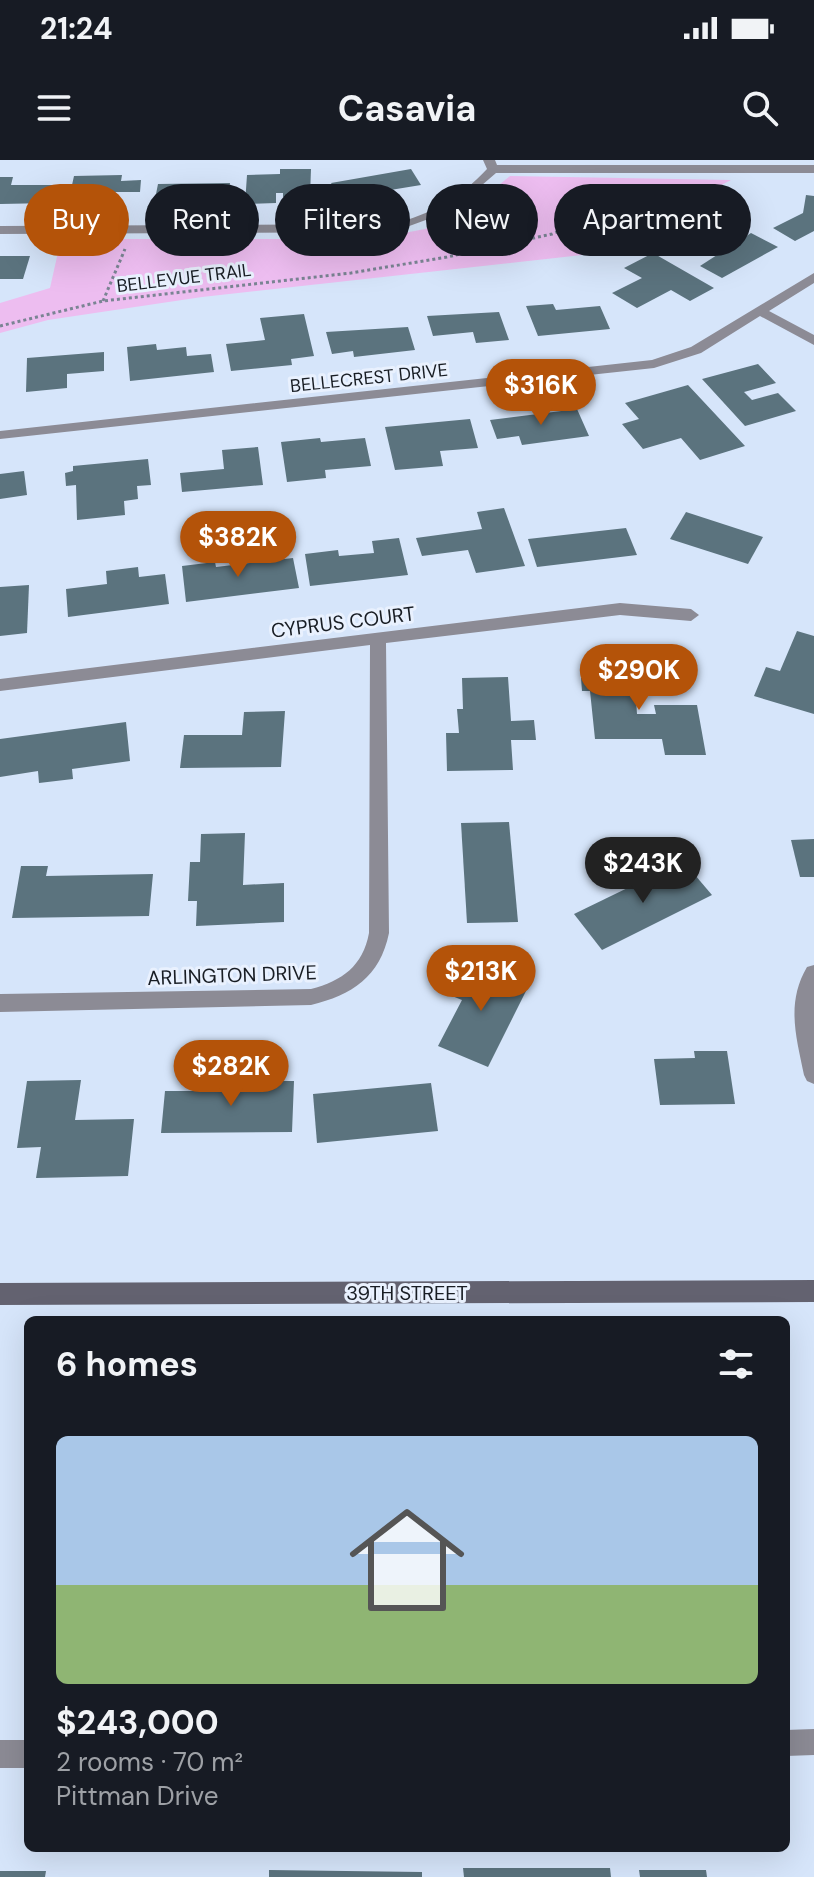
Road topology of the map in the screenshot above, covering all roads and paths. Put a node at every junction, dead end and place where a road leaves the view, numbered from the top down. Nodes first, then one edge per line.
1 (688, 164) edge
2 (491, 165) edge
3 (814, 169) edge
4 (0, 230) edge
5 (554, 233) edge
6 (125, 256) edge
7 (814, 277) edge
8 (103, 301) junction
9 (762, 312) junction
10 (0, 326) edge
11 (814, 341) edge
12 (0, 435) edge
13 (691, 615) dead end
14 (378, 641) junction
15 (0, 685) edge
16 (814, 973) edge
17 (0, 1003) edge
18 (814, 1075) edge
19 (814, 1291) edge
20 (0, 1294) edge
21 (814, 1742) edge
22 (790, 1743) edge
23 (0, 1754) edge
24 (24, 1754) edge

1 - 2 street
1 - 3 street
2 - 4 street
5 - 8 path, BELLEVUE TRAIL
6 - 8 path, BELLEVUE TRAIL
7 - 9 street, BELLECREST DRIVE
8 - 10 path, BELLEVUE TRAIL
9 - 11 street
9 - 12 street, BELLECREST DRIVE
13 - 14 street, CYPRUS COURT
14 - 15 street, CYPRUS COURT
14 - 17 street, ARLINGTON DRIVE
16 - 18 street
19 - 20 main road, 39TH STREET
21 - 22 street
23 - 24 street

